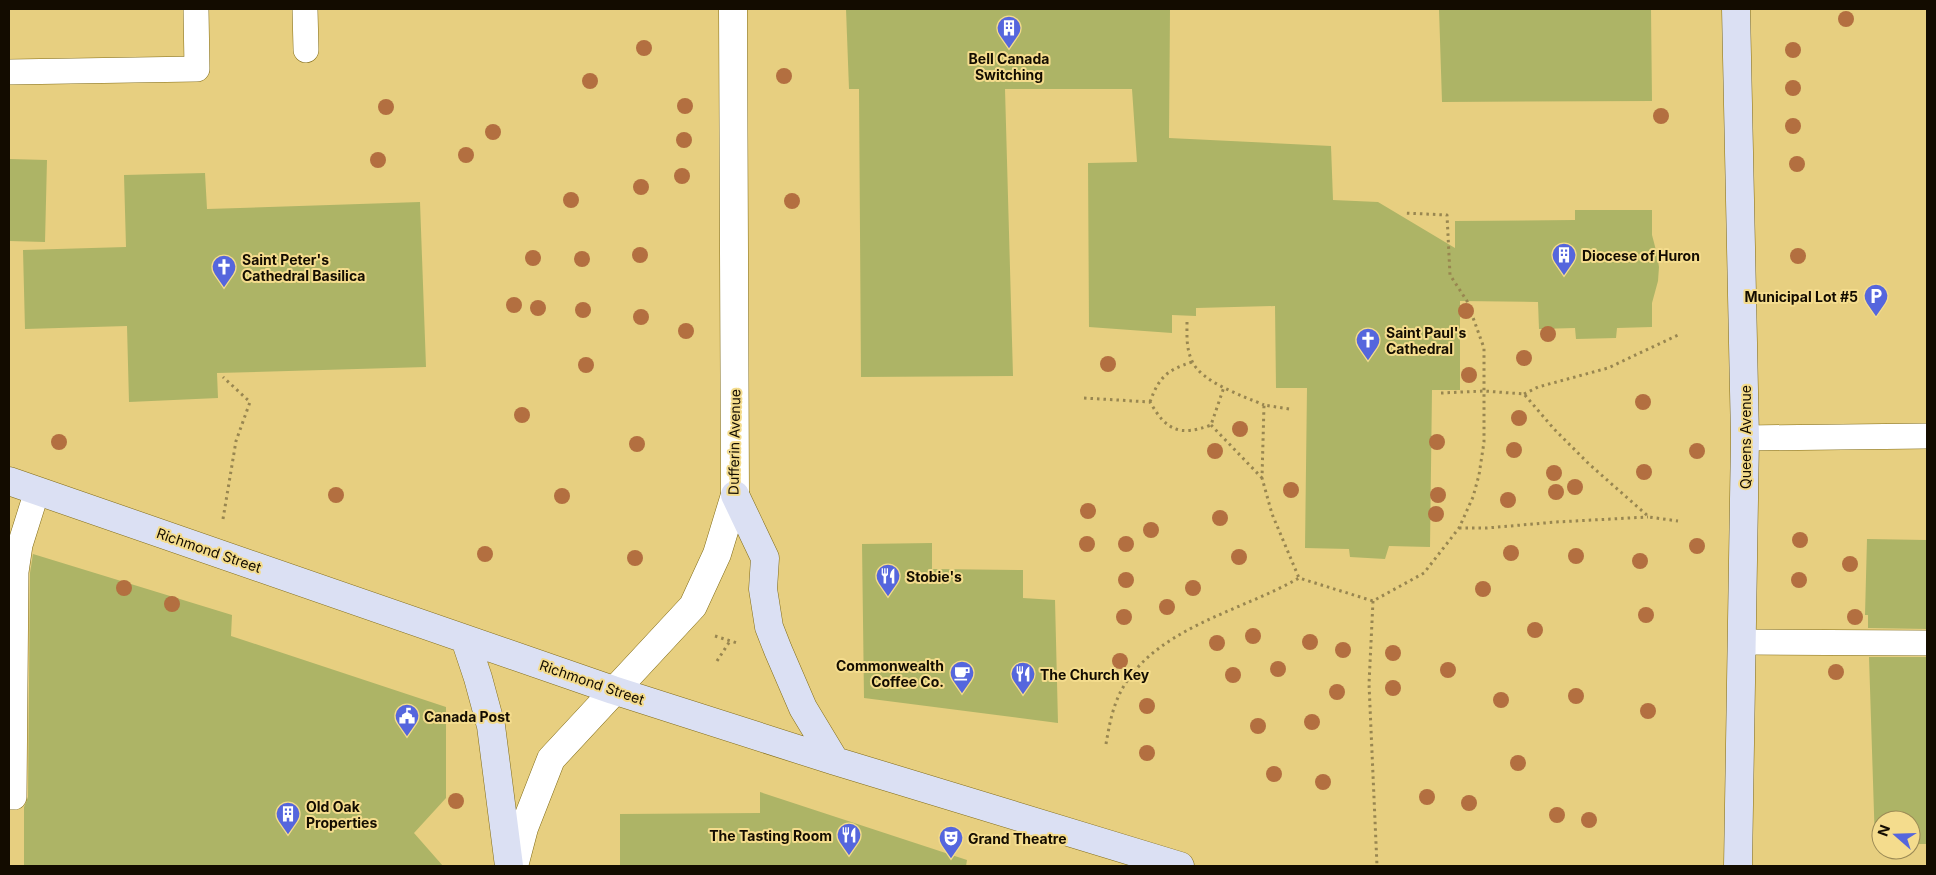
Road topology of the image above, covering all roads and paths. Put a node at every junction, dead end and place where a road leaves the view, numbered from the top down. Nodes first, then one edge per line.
1 (196, 9) edge
2 (305, 9) edge
3 (733, 9) edge
4 (1736, 9) edge
5 (306, 50) dead end
6 (9, 72) edge
7 (1404, 213) dead end
8 (1187, 322) dead end
9 (1678, 335) dead end
10 (1192, 362) junction
11 (223, 378) dead end
12 (1224, 387) junction
13 (1484, 391) junction
14 (1441, 394) dead end
15 (1524, 394) junction
16 (1084, 398) dead end
17 (1150, 402) junction
18 (1264, 405) junction
19 (1289, 409) dead end
20 (1210, 425) junction
21 (1927, 436) edge
22 (1746, 438) junction
23 (1262, 478) junction
24 (9, 481) edge
25 (37, 491) junction
26 (735, 495) junction
27 (1649, 517) junction
28 (1678, 521) dead end
29 (1459, 528) junction
30 (217, 553) junction
31 (1300, 578) junction
32 (1373, 601) junction
33 (465, 639) junction
34 (730, 641) dead end
35 (1742, 642) junction
36 (1927, 643) edge
37 (717, 661) dead end
38 (614, 690) junction
39 (1106, 744) dead end
40 (835, 761) junction
41 (9, 797) edge
42 (509, 866) edge
43 (514, 866) edge
44 (1180, 866) edge
45 (1377, 866) edge
46 (1738, 866) edge

1 - 6 lane
2 - 5 lane
3 - 26 street, Dufferin Avenue
4 - 22 main road, Queens Avenue
7 - 13 path
8 - 10 path
9 - 15 path
10 - 12 path
10 - 17 path
11 - 30 path
12 - 18 path
12 - 20 path
13 - 14 path
13 - 15 path
13 - 29 path
15 - 27 path
16 - 17 path
17 - 20 path
18 - 19 path
18 - 23 path
20 - 23 path
21 - 22 lane
22 - 35 main road, Queens Avenue
23 - 31 path
24 - 25 main road, Richmond Street
25 - 30 main road, Richmond Street
25 - 41 lane
26 - 38 street, Dufferin Avenue
26 - 40 main road
27 - 28 path
27 - 29 path
29 - 32 path
30 - 33 main road, Richmond Street
31 - 32 path
31 - 39 path
32 - 45 path
33 - 38 main road, Richmond Street
33 - 42 main road
34 - 37 path
35 - 36 lane
35 - 46 main road, Queens Avenue
38 - 40 main road, Richmond Street
38 - 43 street, Dufferin Avenue
40 - 44 main road, Richmond Street

